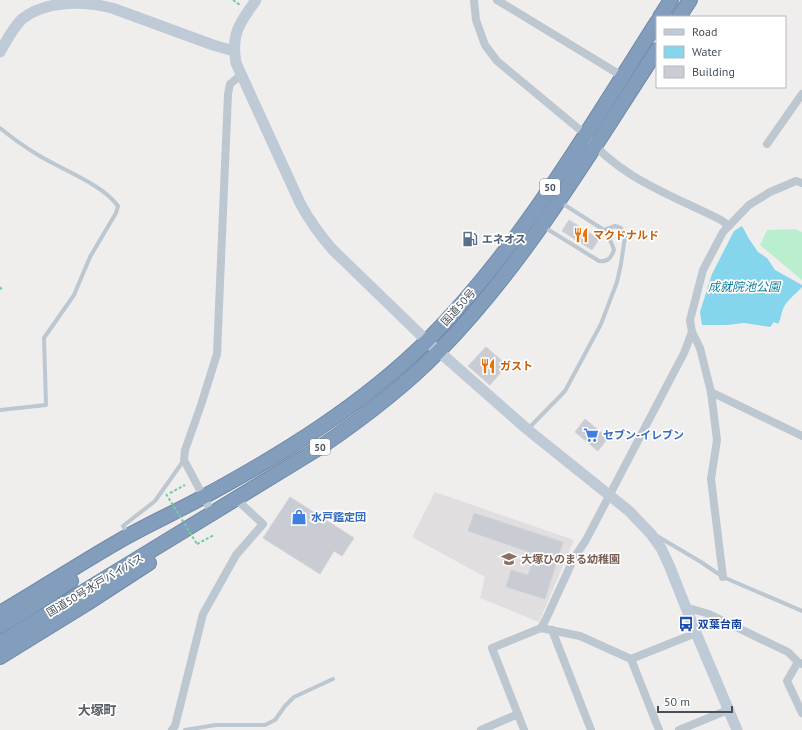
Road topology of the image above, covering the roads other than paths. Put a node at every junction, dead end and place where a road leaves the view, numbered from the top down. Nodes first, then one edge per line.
1 (256, 0) edge
2 (474, 0) edge
3 (497, 0) edge
4 (671, 0) edge
5 (690, 0) edge
6 (65, 1) edge
7 (661, 16) edge
8 (680, 16) edge
9 (656, 24) edge
10 (234, 51) junction
11 (0, 52) edge
12 (656, 52) edge
13 (241, 75) junction
14 (622, 76) junction
15 (802, 94) edge
16 (0, 128) edge
17 (585, 134) junction
18 (767, 144) dead end
19 (594, 146) junction
20 (802, 183) edge
21 (558, 201) junction
22 (542, 226) junction
23 (729, 226) junction
24 (604, 230) junction
25 (692, 332) junction
26 (427, 340) junction
27 (439, 351) junction
28 (711, 392) junction
29 (0, 410) edge
30 (528, 430) junction
31 (802, 436) edge
32 (184, 460) junction
33 (609, 496) junction
34 (204, 497) junction
35 (236, 499) junction
36 (178, 510) junction
37 (212, 513) junction
38 (190, 527) junction
39 (652, 534) junction
40 (129, 536) junction
41 (723, 577) junction
42 (685, 606) junction
43 (802, 611) edge
44 (0, 612) edge
45 (0, 626) edge
46 (541, 628) junction
47 (552, 630) junction
48 (696, 633) junction
49 (0, 643) edge
50 (0, 657) edge
51 (631, 659) junction
52 (800, 663) edge
53 (333, 678) dead end
54 (728, 710) junction
55 (802, 713) edge
56 (518, 714) junction
57 (172, 730) edge
58 (185, 730) edge
59 (480, 730) edge
60 (524, 730) edge
61 (591, 730) edge
62 (659, 730) edge
63 (679, 730) edge
64 (737, 730) edge

1 - 10 street
2 - 17 street
3 - 14 street
4 - 7 highway
5 - 8 highway
6 - 10 street
6 - 11 street
9 - 14 highway, 国道50号 / 50
10 - 13 street
12 - 19 highway, 国道50号 / 50
13 - 26 street
13 - 32 street
14 - 17 highway, 国道50号 / 50
15 - 18 street
16 - 29 lane
17 - 19 street
17 - 26 highway, 国道50号 / 50
19 - 21 highway, 国道50号 / 50
19 - 23 street
20 - 23 street
21 - 22 highway, 国道50号 / 50
21 - 24 lane
22 - 24 lane
22 - 27 highway, 国道50号 / 50
23 - 25 street
24 - 30 lane
25 - 28 street
25 - 33 street
26 - 27 street
26 - 34 highway, 国道50号 / 50
27 - 30 street
27 - 35 highway, 国道50号 / 50
28 - 31 street
28 - 41 street
30 - 33 street
32 - 34 street
32 - 40 lane
33 - 39 street
33 - 46 street
34 - 36 highway, 国道50号 / 50
34 - 37 street
35 - 37 highway, 国道50号 / 50
35 - 57 street
36 - 40 highway
36 - 45 highway, 国道50号水戸バイパス / 50
37 - 38 highway, 国道50号 / 50
38 - 49 highway, 国道50号水戸バイパス / 50
38 - 50 highway
39 - 41 lane
39 - 42 street
40 - 44 highway
41 - 43 lane
42 - 48 street
42 - 52 street
46 - 47 street
46 - 56 street
47 - 51 street
47 - 61 street
48 - 51 street
48 - 54 street
51 - 62 street
52 - 55 street
53 - 58 lane
54 - 63 street
54 - 64 street
56 - 59 street
56 - 60 street

